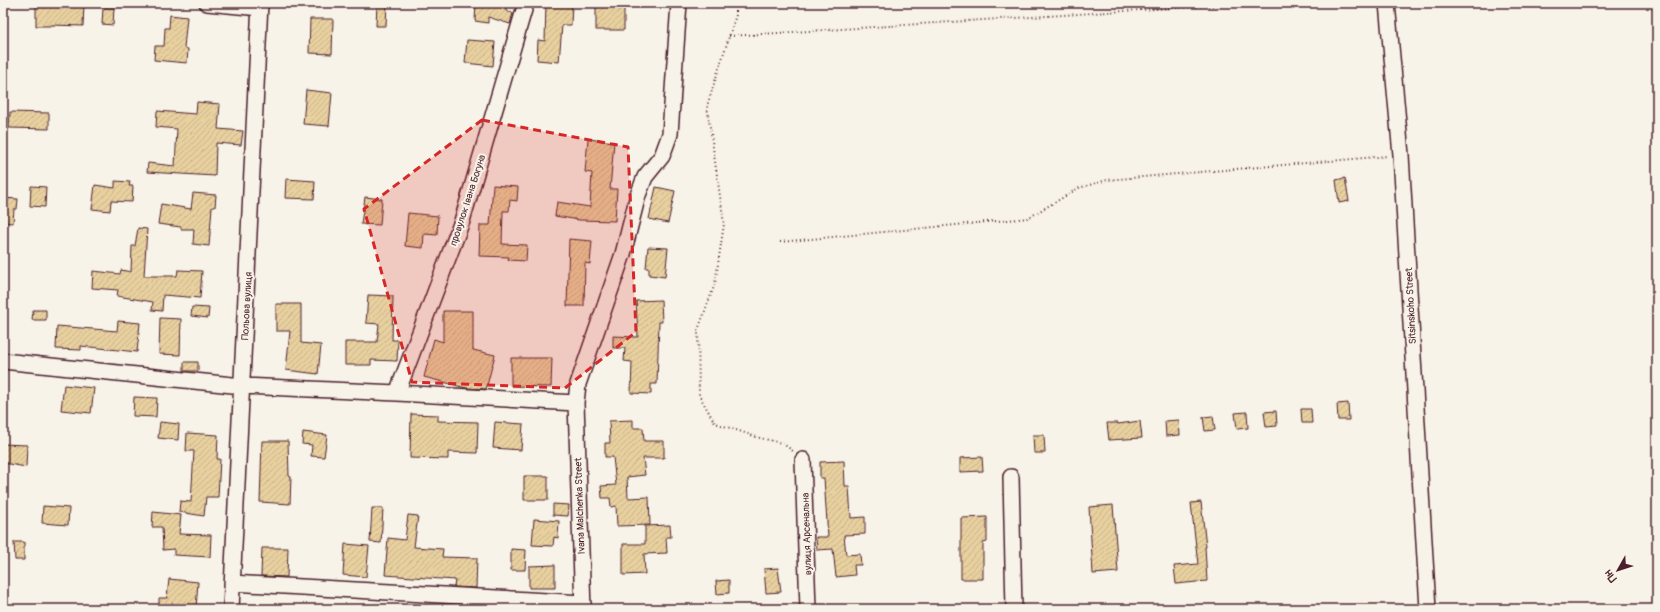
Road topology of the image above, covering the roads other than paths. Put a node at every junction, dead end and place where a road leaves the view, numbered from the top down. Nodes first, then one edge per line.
1 (207, 3) edge
2 (526, 3) edge
3 (679, 3) edge
4 (1387, 3) edge
5 (260, 5) edge
6 (3, 361) edge
7 (242, 386) junction
8 (397, 393) junction
9 (576, 403) junction
10 (803, 460) road end
11 (1011, 477) dead end
12 (232, 583) junction
13 (583, 606) edge
14 (231, 609) edge
15 (808, 609) edge
16 (1014, 609) edge
17 (1428, 609) edge

1 - 5 street
2 - 8 street, провулок Івана Богуна
3 - 9 street, Ivana Malchenka Street
4 - 17 street, Sitsinskoho Street
5 - 7 street, Польова вулиця
6 - 7 street
7 - 8 street
7 - 12 street, Польова вулиця
8 - 9 street
9 - 13 street, Ivana Malchenka Street
10 - 15 street, вулиця Арсенальна
11 - 16 street
12 - 13 street
12 - 14 street, Польова вулиця

